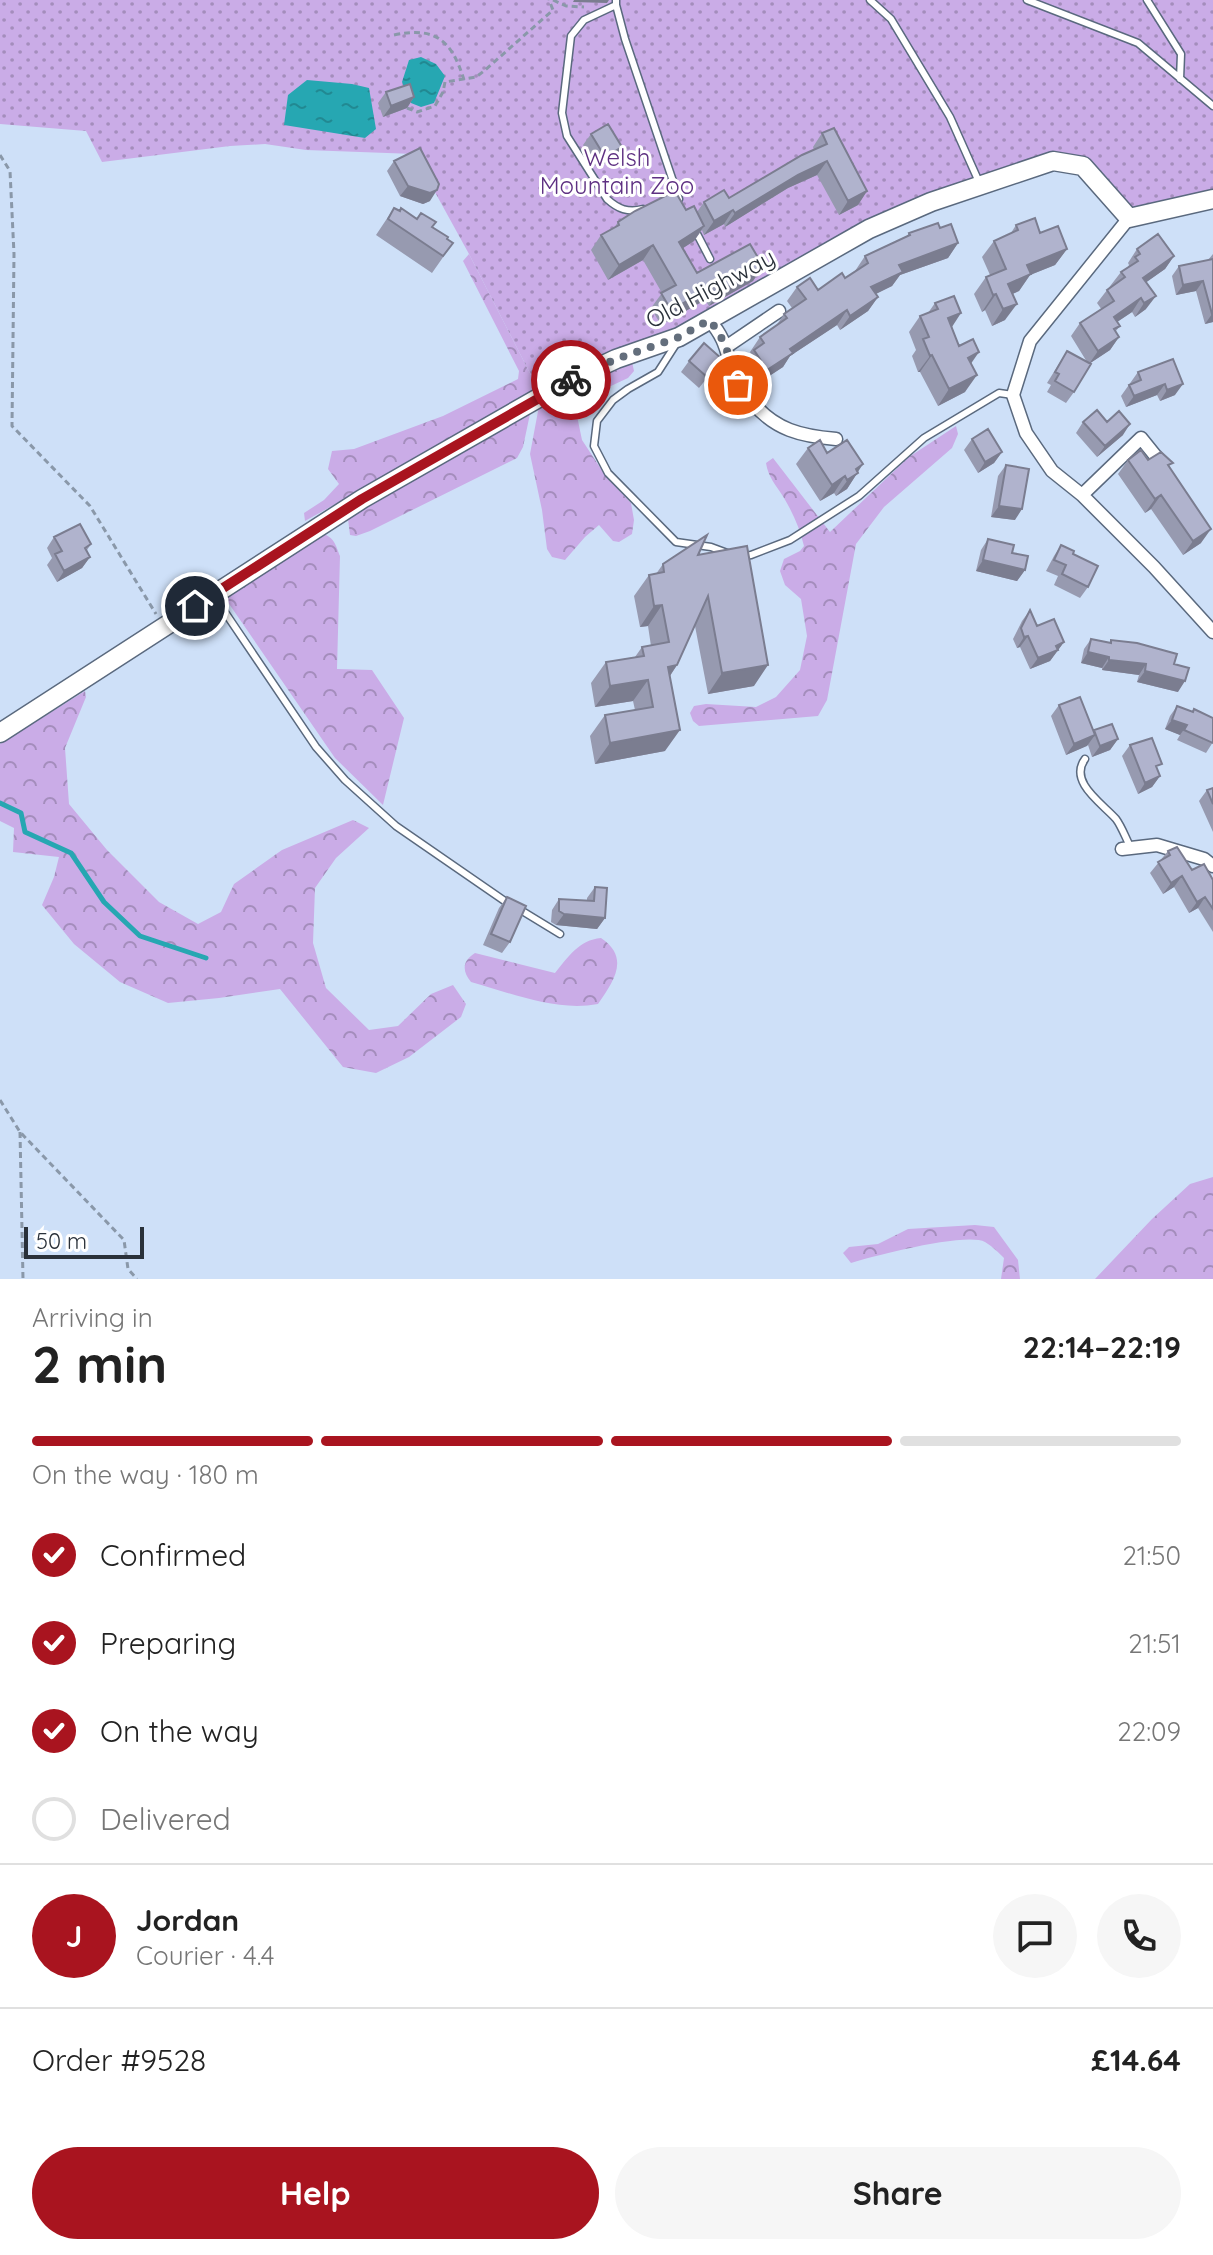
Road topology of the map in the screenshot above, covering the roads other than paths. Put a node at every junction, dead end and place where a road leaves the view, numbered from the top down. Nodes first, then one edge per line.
1 (870, 0) edge
2 (1027, 0) edge
3 (1147, 0) edge
4 (614, 4) edge
5 (1180, 79) junction
6 (1213, 106) edge
7 (980, 186) junction
8 (676, 193) junction
9 (668, 197) edge
10 (1213, 199) edge
11 (681, 204) edge
12 (652, 205) edge
13 (1129, 218) junction
14 (692, 226) edge
15 (710, 259) dead end
16 (779, 311) dead end
17 (709, 320) junction
18 (679, 337) junction
19 (726, 347) junction
20 (1013, 395) junction
21 (836, 439) dead end
22 (1162, 464) edge
23 (1082, 495) junction
24 (213, 594) junction
25 (1213, 632) edge
26 (0, 733) edge
27 (1085, 759) dead end
28 (1127, 849) joint
29 (1213, 866) edge
30 (560, 934) dead end

1 - 7 lane
2 - 5 lane
3 - 5 lane
4 - 8 lane
4 - 12 lane
5 - 6 lane
7 - 13 street, Old Highway
7 - 17 street, Old Highway
8 - 9 lane
8 - 11 lane
10 - 13 street
13 - 20 street
14 - 15 lane
16 - 19 street
17 - 18 street, Old Highway
17 - 19 street
18 - 20 lane
18 - 24 street, Old Highway
19 - 21 street
20 - 23 street
22 - 23 street
23 - 25 street
24 - 26 street, Old Highway
24 - 30 lane
27 - 28 lane
28 - 29 street

